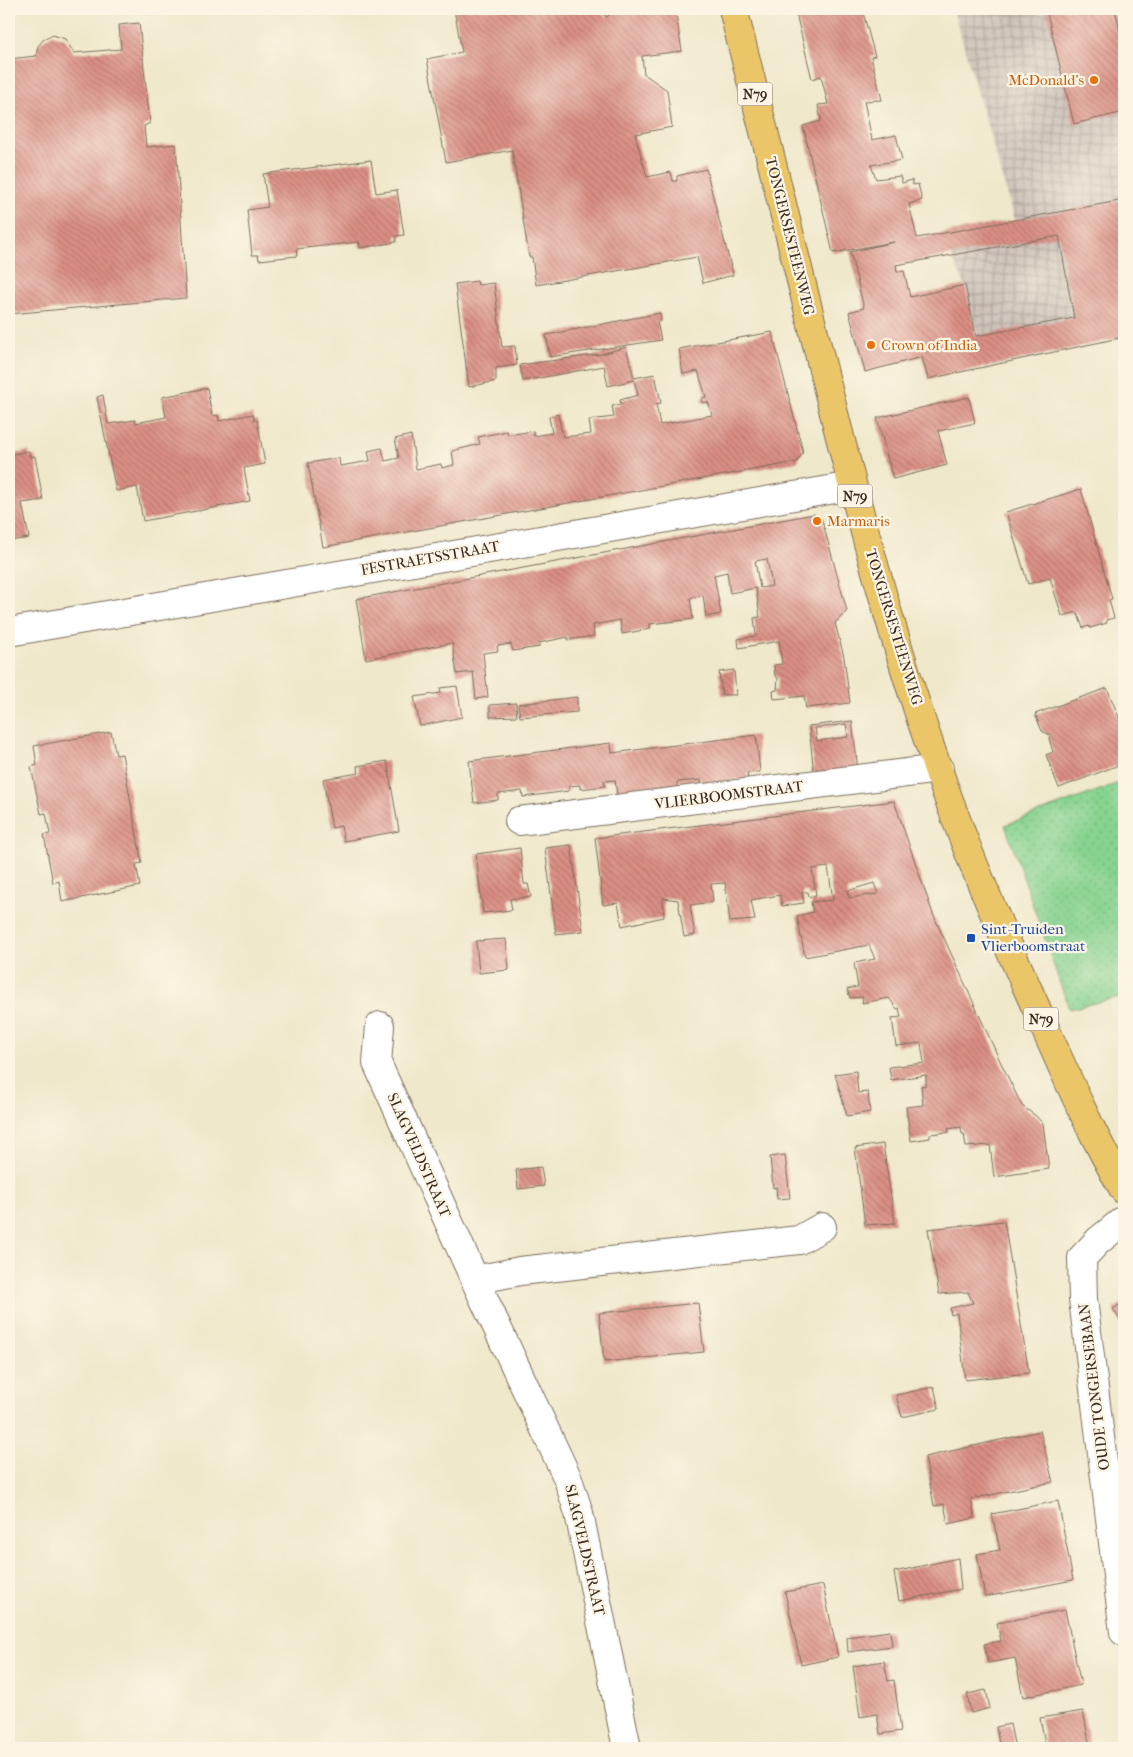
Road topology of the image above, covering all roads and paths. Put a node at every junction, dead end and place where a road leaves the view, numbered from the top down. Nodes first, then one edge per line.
1 (733, 9) edge
2 (852, 486) junction
3 (9, 632) edge
4 (938, 769) junction
5 (519, 821) dead end
6 (380, 1026) dead end
7 (1124, 1190) edge
8 (1124, 1220) edge
9 (822, 1228) dead end
10 (475, 1280) junction
11 (1124, 1632) edge
12 (627, 1748) edge

1 - 2 main road, TONGERSESTEENWEG / N79
2 - 3 street, FESTRAETSSTRAAT
2 - 4 main road, TONGERSESTEENWEG / N79
4 - 5 street, VLIERBOOMSTRAAT
4 - 7 main road, TONGERSESTEENWEG / N79
6 - 10 street, SLAGVELDSTRAAT
8 - 11 street, OUDE TONGERSEBAAN
9 - 10 street
10 - 12 street, SLAGVELDSTRAAT

